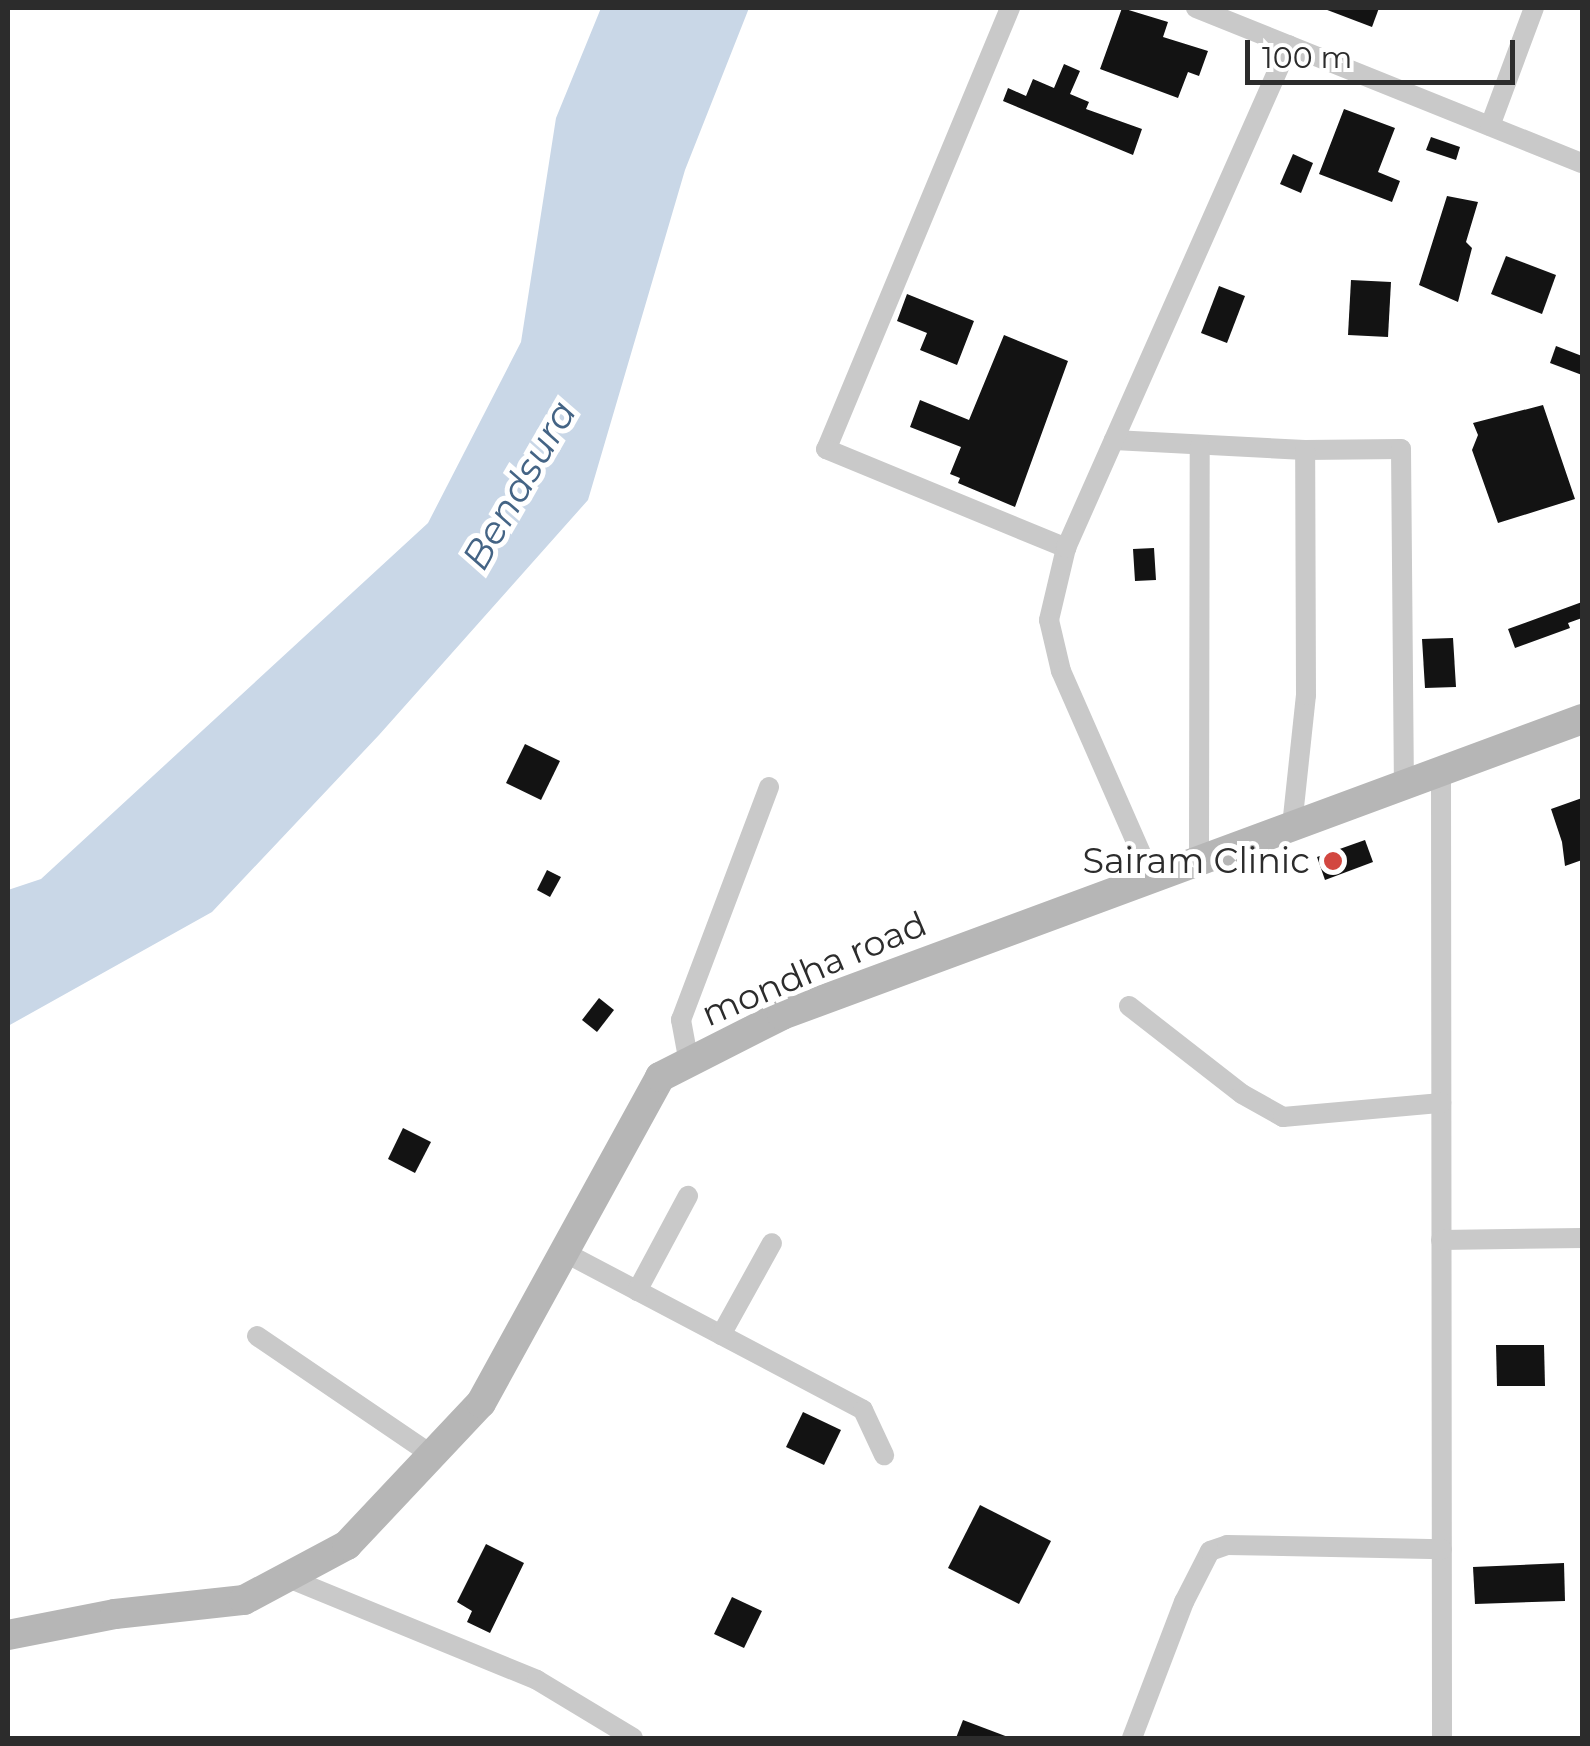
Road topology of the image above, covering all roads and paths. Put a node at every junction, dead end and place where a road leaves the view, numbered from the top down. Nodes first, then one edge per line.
1 (1010, 8) edge
2 (1196, 8) edge
3 (1534, 8) edge
4 (1289, 45) junction
5 (1490, 126) junction
6 (1582, 163) edge
7 (1114, 440) junction
8 (1200, 446) junction
9 (1304, 450) junction
10 (1066, 548) junction
11 (1582, 719) edge
12 (1441, 772) junction
13 (1404, 785) junction
14 (769, 786) dead end
15 (1292, 826) junction
16 (1199, 861) junction
17 (1152, 878) junction
18 (1130, 1006) dead end
19 (689, 1062) junction
20 (1441, 1102) junction
21 (688, 1196) dead end
22 (1582, 1238) edge
23 (1441, 1240) junction
24 (772, 1243) dead end
25 (562, 1251) junction
26 (637, 1290) junction
27 (721, 1335) junction
28 (257, 1336) dead end
29 (432, 1455) junction
30 (884, 1455) dead end
31 (1442, 1549) junction
32 (286, 1577) junction
33 (8, 1635) edge
34 (633, 1738) edge
35 (1132, 1738) edge
36 (1442, 1738) edge

1 - 10 street
2 - 4 street
3 - 5 street
4 - 5 street
4 - 7 street
5 - 6 street
7 - 8 street
7 - 10 street
8 - 9 street
8 - 16 street
9 - 13 street
9 - 15 street
10 - 17 street
11 - 12 street, mondha road
12 - 13 street, mondha road
12 - 20 street
13 - 15 street, mondha road
14 - 19 street
15 - 16 street, mondha road
16 - 17 street, mondha road
17 - 19 street, mondha road
18 - 20 street
19 - 25 street, mondha road
20 - 23 street
21 - 26 street
22 - 23 street
23 - 31 street
24 - 27 street
25 - 26 street
25 - 29 street, mondha road
26 - 27 street
27 - 30 street
28 - 29 street
29 - 32 street, mondha road
31 - 35 street
31 - 36 street
32 - 33 street, mondha road
32 - 34 street

